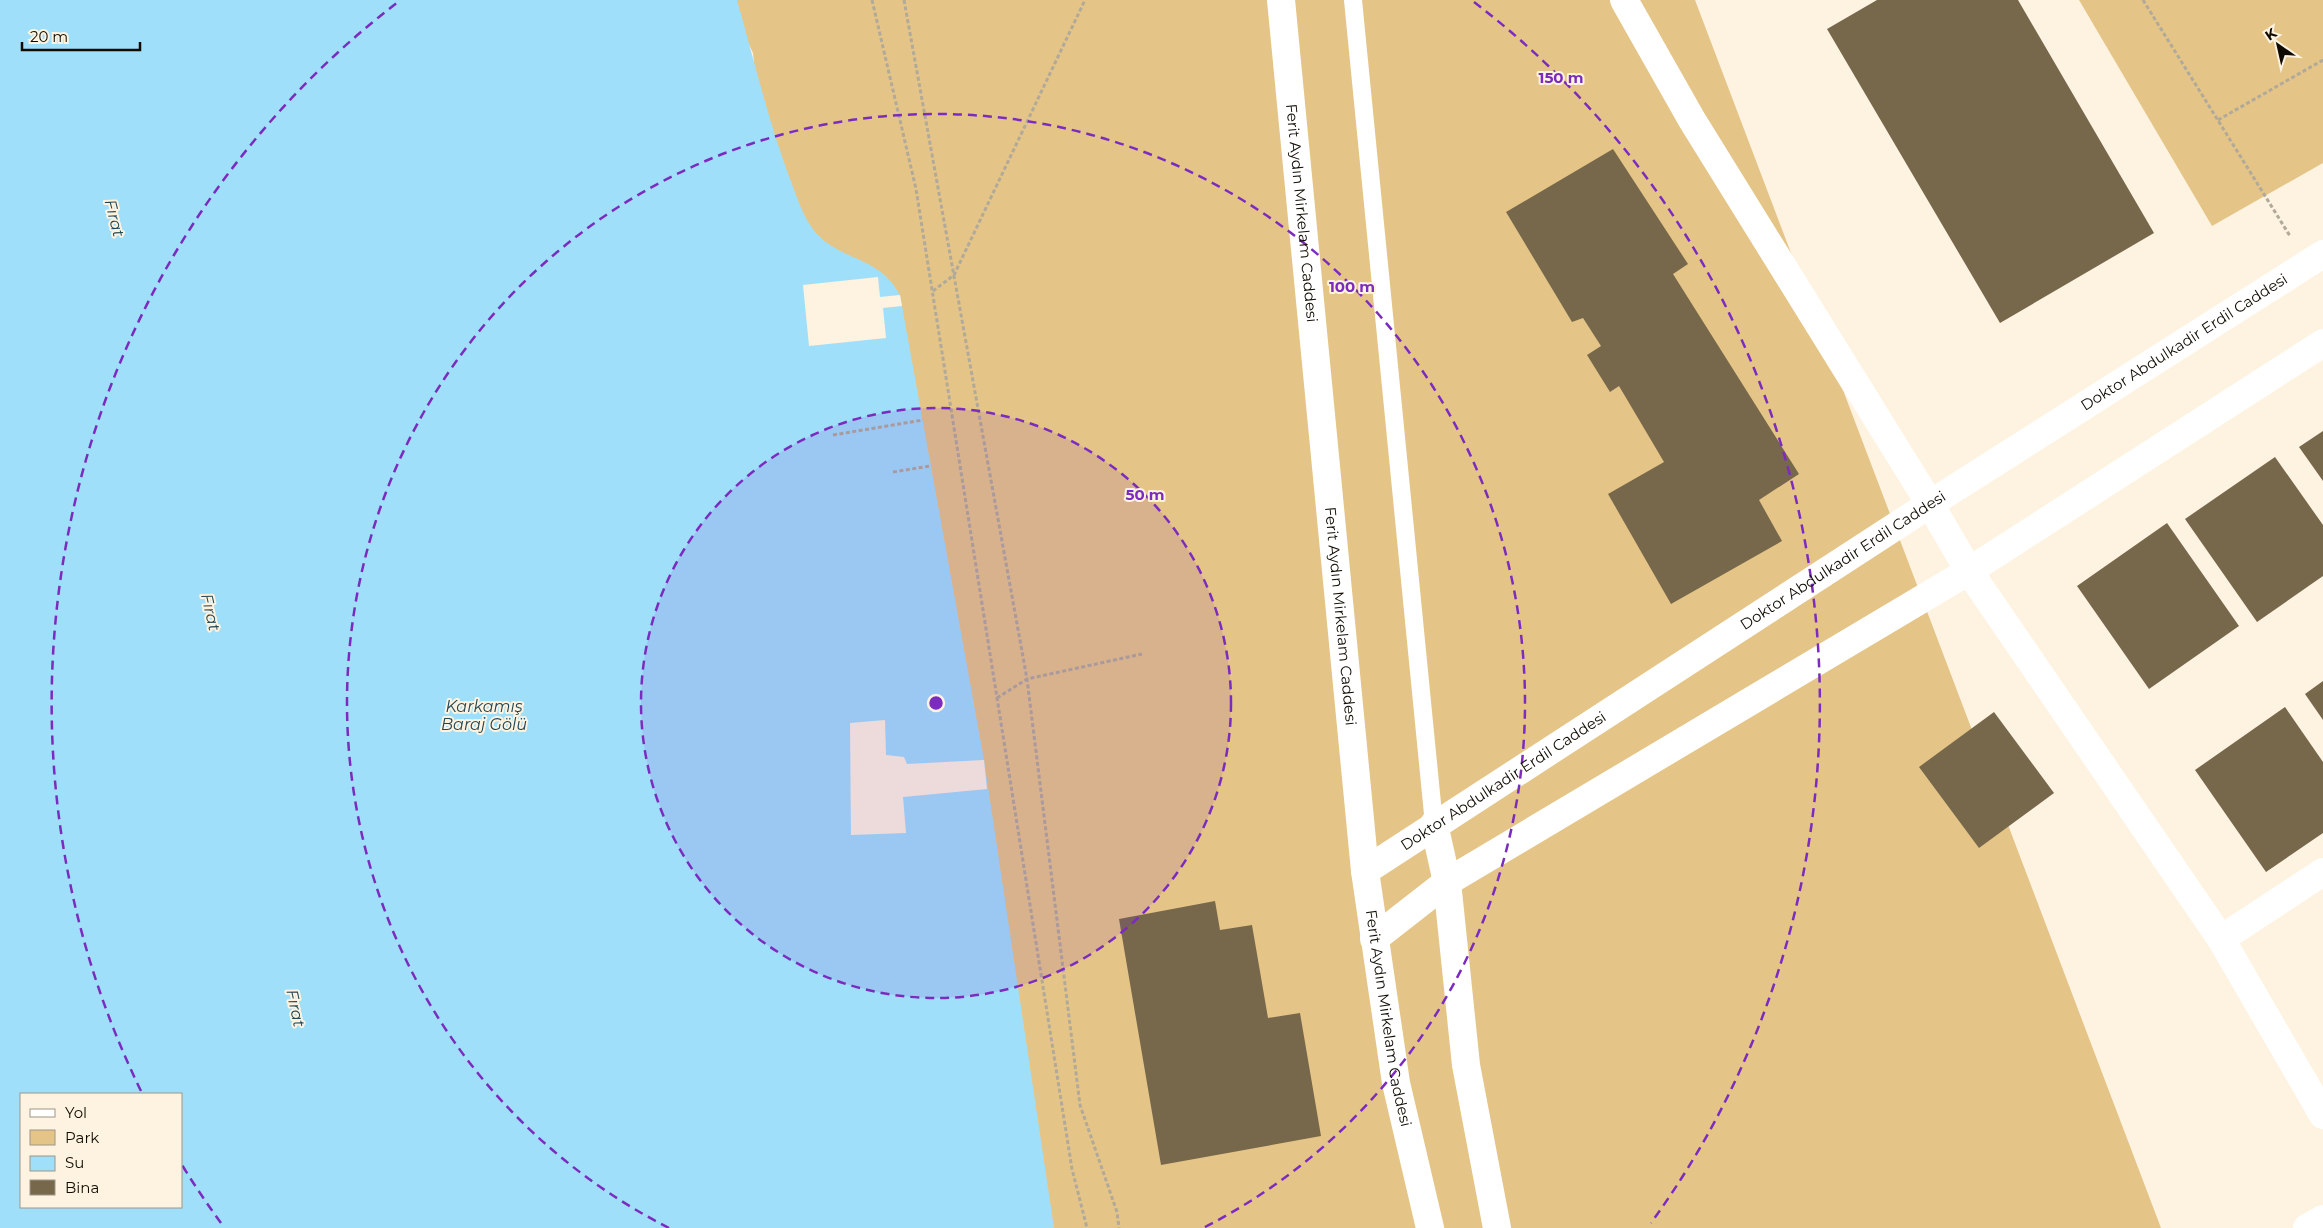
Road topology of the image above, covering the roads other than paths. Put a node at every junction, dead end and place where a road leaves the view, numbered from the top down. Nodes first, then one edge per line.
1 (1281, 0) edge
2 (1353, 0) edge
3 (1624, 0) edge
4 (2315, 259) edge
5 (2323, 342) edge
6 (1930, 504) junction
7 (1969, 571) junction
8 (1434, 824) junction
9 (1365, 871) junction
10 (2323, 872) edge
11 (1446, 882) junction
12 (1374, 939) junction
13 (2221, 939) junction
14 (2323, 1115) edge
15 (2323, 1219) edge
16 (1430, 1228) edge
17 (1498, 1228) edge
18 (2307, 1228) edge

1 - 9 street, Ferit Aydın Mirkelam Caddesi
2 - 8 lane
3 - 6 street
4 - 6 street, Doktor Abdulkadir Erdil Caddesi
5 - 7 street
6 - 7 street
6 - 8 street, Doktor Abdulkadir Erdil Caddesi
7 - 11 street
7 - 13 street
8 - 9 street, Doktor Abdulkadir Erdil Caddesi
8 - 11 street
9 - 12 street, Ferit Aydın Mirkelam Caddesi
10 - 13 street
11 - 12 street
11 - 17 street
12 - 16 street, Ferit Aydın Mirkelam Caddesi
13 - 14 street
15 - 18 street

